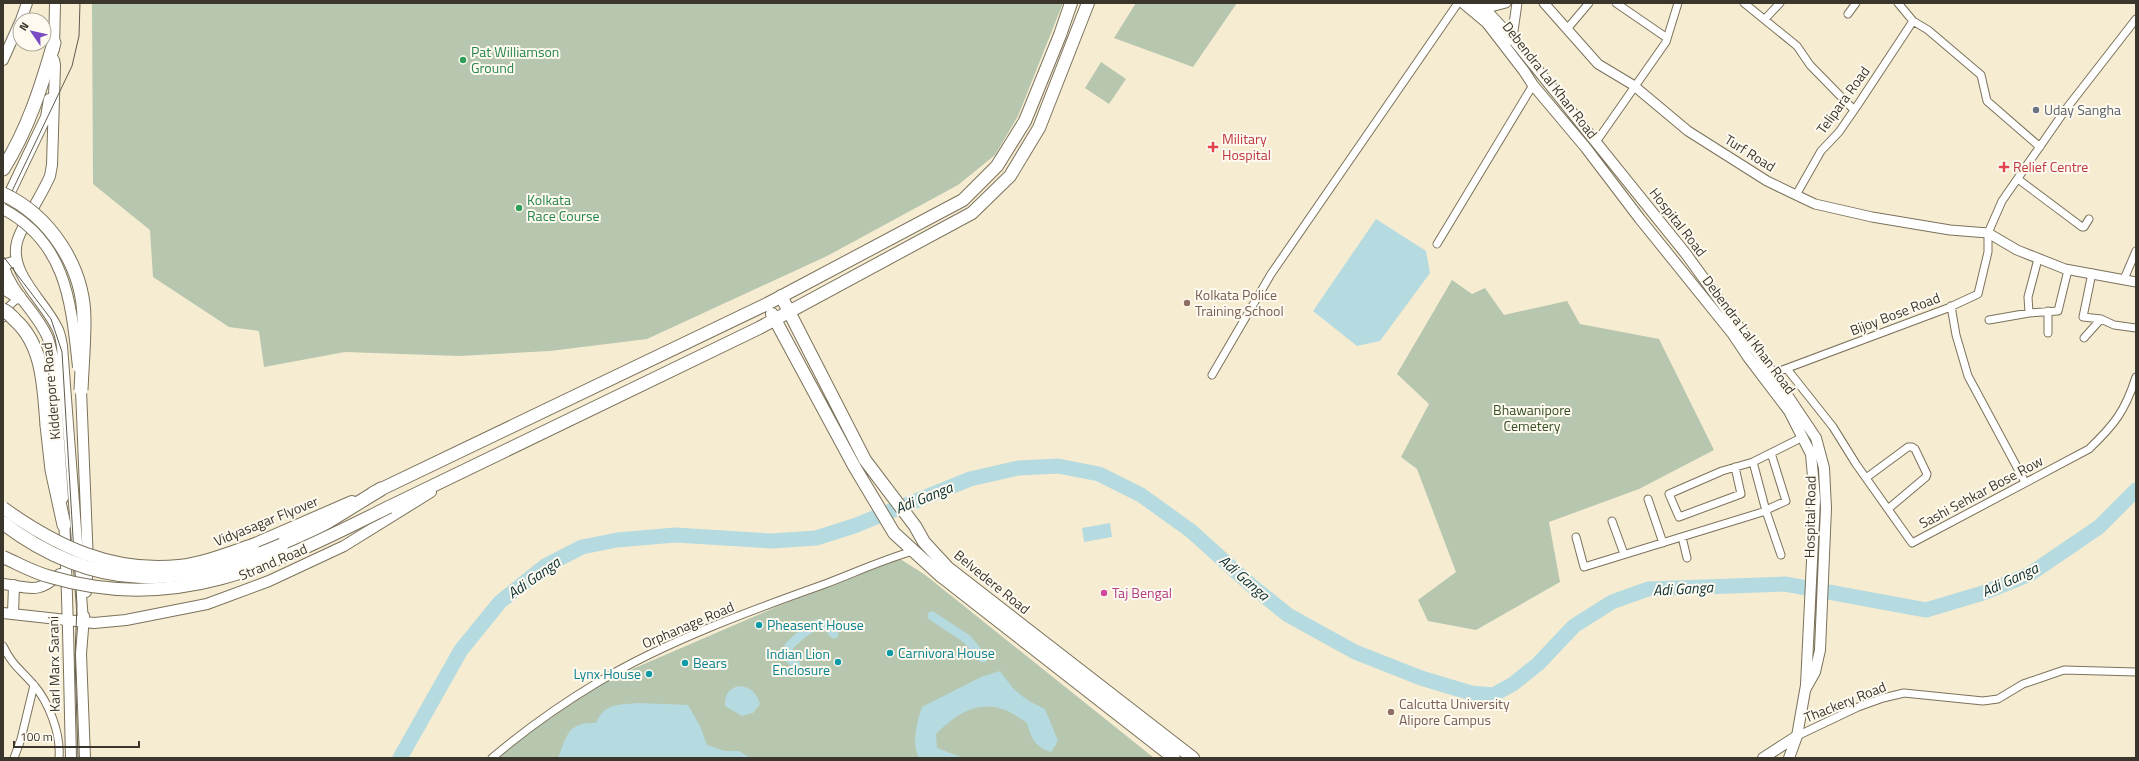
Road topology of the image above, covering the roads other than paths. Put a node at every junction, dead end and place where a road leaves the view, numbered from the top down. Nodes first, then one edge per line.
1 (55, 3) edge
2 (1070, 3) edge
3 (1088, 3) edge
4 (1458, 3) edge
5 (1463, 3) edge
6 (1506, 3) edge
7 (1517, 3) edge
8 (1544, 3) edge
9 (1590, 3) edge
10 (1616, 3) edge
11 (1678, 3) edge
12 (1744, 3) edge
13 (1780, 3) edge
14 (1856, 3) edge
15 (1898, 3) edge
16 (1478, 8) edge
17 (1848, 14) dead end
18 (1765, 19) junction
19 (2136, 19) edge
20 (1912, 21) junction
21 (1567, 29) junction
22 (1060, 35) junction
23 (1667, 38) junction
24 (12, 39) edge
25 (1075, 40) junction
26 (1508, 41) junction
27 (54, 43) junction
28 (3, 60) edge
29 (54, 60) junction
30 (1533, 85) junction
31 (1634, 87) junction
32 (1854, 110) junction
33 (1596, 142) junction
34 (2040, 147) junction
35 (3, 169) edge
36 (2018, 179) junction
37 (3, 194) edge
38 (1796, 195) junction
39 (3, 208) edge
40 (2089, 219) dead end
41 (1988, 233) junction
42 (1437, 244) dead end
43 (2136, 250) edge
44 (2038, 259) junction
45 (16, 261) junction
46 (3, 265) edge
47 (2068, 270) junction
48 (2092, 274) junction
49 (2124, 279) junction
50 (2136, 282) edge
51 (3, 286) edge
52 (781, 296) junction
53 (19, 297) junction
54 (767, 304) junction
55 (1951, 306) junction
56 (3, 310) edge
57 (2048, 311) junction
58 (789, 313) junction
59 (2029, 313) junction
60 (3, 318) edge
61 (2101, 319) junction
62 (774, 320) junction
63 (1989, 320) dead end
64 (2136, 328) edge
65 (2048, 334) dead end
66 (2084, 338) dead end
67 (1787, 369) junction
68 (1212, 375) dead end
69 (1768, 376) junction
70 (2136, 376) edge
71 (81, 390) junction
72 (1802, 437) junction
73 (1772, 453) junction
74 (1753, 462) junction
75 (470, 468) junction
76 (1735, 468) junction
77 (1866, 478) junction
78 (2025, 482) junction
79 (381, 489) junction
80 (1648, 499) dead end
81 (3, 508) edge
82 (1888, 509) junction
83 (1766, 511) junction
84 (1612, 521) dead end
85 (3, 523) edge
86 (64, 525) junction
87 (1576, 537) dead end
88 (1682, 537) junction
89 (1663, 543) junction
90 (913, 551) junction
91 (1624, 554) junction
92 (1781, 555) dead end
93 (3, 557) edge
94 (1687, 558) dead end
95 (66, 566) junction
96 (3, 584) edge
97 (14, 585) junction
98 (68, 594) joint
99 (8, 614) edge
100 (67, 619) junction
101 (83, 621) junction
102 (3, 646) edge
103 (2136, 672) edge
104 (34, 685) junction
105 (1805, 689) junction
106 (1797, 736) junction
107 (14, 758) edge
108 (58, 758) edge
109 (71, 758) edge
110 (85, 758) edge
111 (492, 758) edge
112 (1174, 758) edge
113 (1193, 758) edge
114 (1763, 758) edge
115 (1789, 758) edge

1 - 27 main road
2 - 22 highway, Vidyasagar Flyover
3 - 25 highway
4 - 68 street
5 - 16 main road, Debendra Lal Khan Road
6 - 16 street
7 - 26 street
8 - 21 street, Turf Road
9 - 21 street
10 - 23 street
11 - 23 street
12 - 18 street
13 - 18 street
14 - 17 street
15 - 20 street
16 - 26 main road, Debendra Lal Khan Road
18 - 32 street
19 - 34 street
20 - 32 street, Telipara Road
20 - 34 street
21 - 31 street, Turf Road
22 - 25 highway
22 - 52 highway, Vidyasagar Flyover
23 - 31 street
24 - 28 main road
25 - 58 highway
26 - 30 main road, Debendra Lal Khan Road
26 - 33 main road, Hospital Road
27 - 29 main road
27 - 35 highway
29 - 39 main road
29 - 45 main road
30 - 42 street
30 - 69 main road, Debendra Lal Khan Road
31 - 33 street
31 - 38 street, Turf Road
32 - 38 street, Telipara Road
33 - 69 main road, Hospital Road
34 - 36 street
36 - 40 street
36 - 41 street
37 - 71 highway, bridge
38 - 41 street, Turf Road
39 - 71 main road, bridge
41 - 44 street
41 - 55 street, Bijoy Bose Road
43 - 49 street
44 - 47 street
44 - 59 street
45 - 46 main road
45 - 101 main road, Kidderpore Road
46 - 53 main road, Kidderpore Road
47 - 48 street
47 - 57 street
48 - 49 street
48 - 61 street
49 - 50 street
51 - 53 highway
52 - 54 highway, Vidyasagar Flyover
52 - 58 highway, Belvedere Road
53 - 60 street
53 - 86 main road, Kidderpore Road
54 - 62 highway, Belvedere Road
54 - 79 highway, Vidyasagar Flyover
55 - 67 street, Bijoy Bose Road
55 - 78 street
56 - 86 highway, bridge
57 - 59 street
57 - 65 street
58 - 62 highway
58 - 113 highway, Belvedere Road
59 - 63 street
61 - 64 street
61 - 66 street
62 - 75 highway
62 - 90 highway, Belvedere Road
67 - 69 street, Bijoy Bose Road
67 - 77 street, Sashi Sehkar Bose Row
69 - 72 main road, Debendra Lal Khan Road
69 - 105 main road, Hospital Road
70 - 78 street, Sashi Sehkar Bose Row
71 - 101 main road
72 - 73 street
72 - 105 main road, Debendra Lal Khan Road
73 - 74 street
73 - 83 street
74 - 76 street
74 - 83 street
75 - 93 highway, bridge
75 - 101 main road, Strand Road
76 - 76 street
77 - 82 street, Sashi Sehkar Bose Row
77 - 82 street
78 - 82 street, Sashi Sehkar Bose Row
79 - 81 highway, Vidyasagar Flyover, bridge
79 - 85 highway, bridge
80 - 89 street
83 - 88 street
83 - 92 street
84 - 91 street
86 - 95 main road, Kidderpore Road
87 - 91 street
88 - 89 street
88 - 94 street
89 - 91 street
90 - 111 street, Orphanage Road
90 - 112 highway, Belvedere Road
95 - 97 main road
95 - 98 main road, Kidderpore Road
96 - 97 main road
97 - 99 main road
98 - 100 main road, Karl Marx Sarani
99 - 100 main road, Strand Road
100 - 101 main road, Strand Road
100 - 109 main road, Karl Marx Sarani
101 - 110 main road
102 - 104 street
103 - 106 street, Thackery Road
104 - 107 street
104 - 108 street
105 - 106 main road, Debendra Lal Khan Road
106 - 114 main road
106 - 115 main road, Debendra Lal Khan Road

